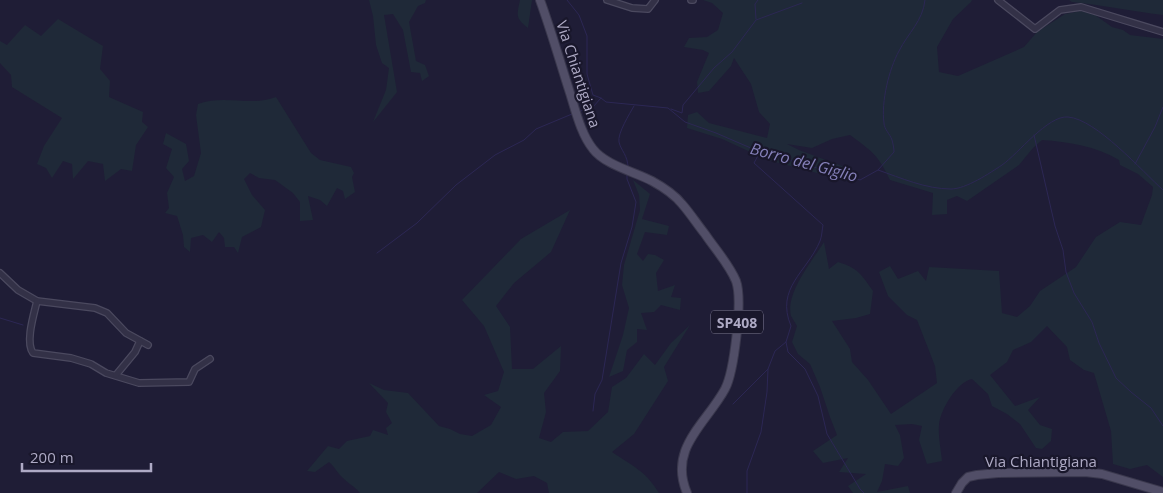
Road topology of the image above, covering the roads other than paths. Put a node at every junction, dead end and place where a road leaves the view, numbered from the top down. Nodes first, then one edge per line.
1 (540, 0) edge
2 (607, 0) edge
3 (655, 0) edge
4 (998, 0) edge
5 (1163, 32) edge
6 (0, 273) edge
7 (37, 301) junction
8 (140, 341) junction
9 (148, 346) dead end
10 (210, 359) dead end
11 (116, 375) junction
12 (1163, 492) edge
13 (687, 493) edge
14 (956, 493) edge

1 - 13 main road, Via Chiantigiana / SP408
2 - 3 street
4 - 5 street
6 - 7 street
7 - 8 street
7 - 11 street
8 - 9 street
8 - 11 street
10 - 11 street
12 - 14 main road, Via Chiantigiana

